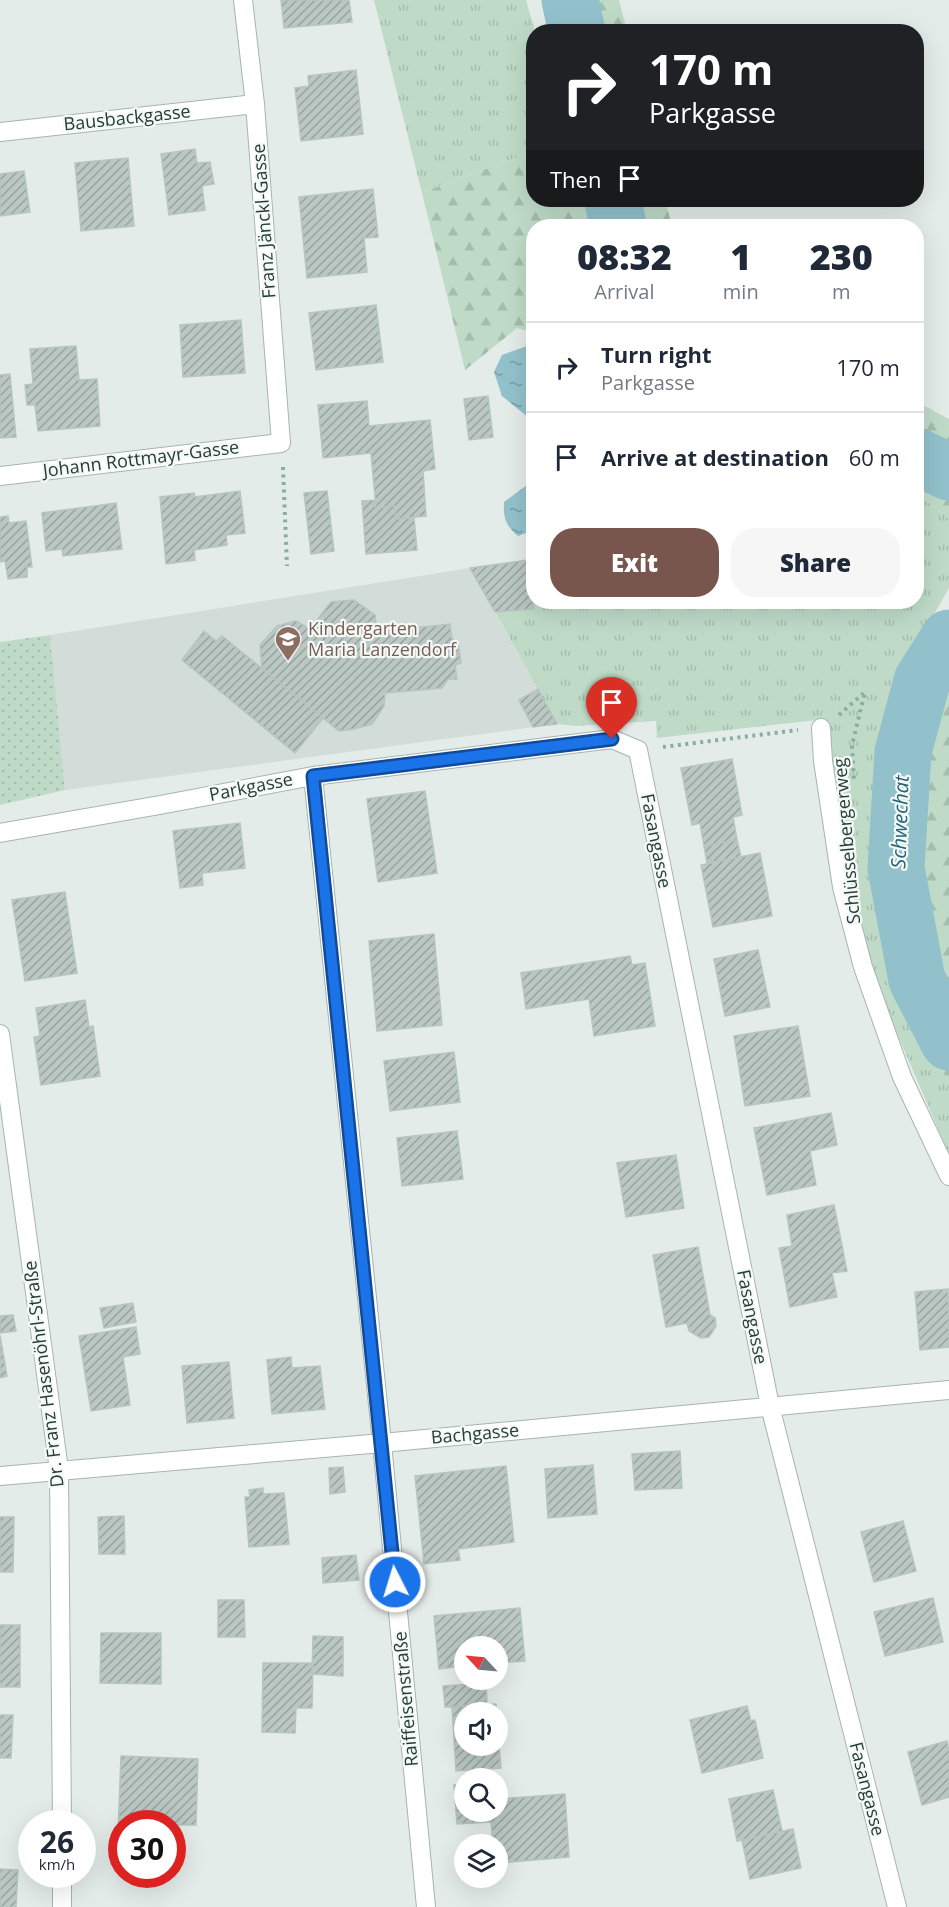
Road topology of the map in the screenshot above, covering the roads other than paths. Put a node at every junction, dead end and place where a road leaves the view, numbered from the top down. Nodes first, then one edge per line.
1 (243, 0) edge
2 (255, 104) junction
3 (0, 132) edge
4 (281, 443) joint
5 (0, 476) edge
6 (820, 728) road end
7 (612, 739) joint
8 (313, 776) junction
9 (0, 833) edge
10 (0, 1034) edge
11 (949, 1176) edge
12 (949, 1390) edge
13 (770, 1406) junction
14 (382, 1443) junction
15 (59, 1470) junction
16 (0, 1476) edge
17 (62, 1810) edge
18 (62, 1888) edge
19 (62, 1907) edge
20 (426, 1907) edge
21 (897, 1907) edge

1 - 2 street, Franz Jänckl-Gasse
2 - 3 street, Bausbackgasse
2 - 4 street, Franz Jänckl-Gasse
4 - 5 street, Johann Rottmayr-Gasse
6 - 11 street
7 - 8 street, Parkgasse
7 - 13 street, Fasangasse
8 - 9 street, Parkgasse
8 - 14 street, Raiffeisenstraße
10 - 15 street, Dr. Franz Hasenöhrl-Straße
12 - 13 street, Bachgasse
13 - 14 street, Bachgasse
13 - 21 street, Fasangasse
14 - 15 street, Bachgasse
14 - 20 street, Raiffeisenstraße
15 - 16 street, Bachgasse
15 - 17 street, Dr. Franz Hasenöhrl-Straße
18 - 19 street

